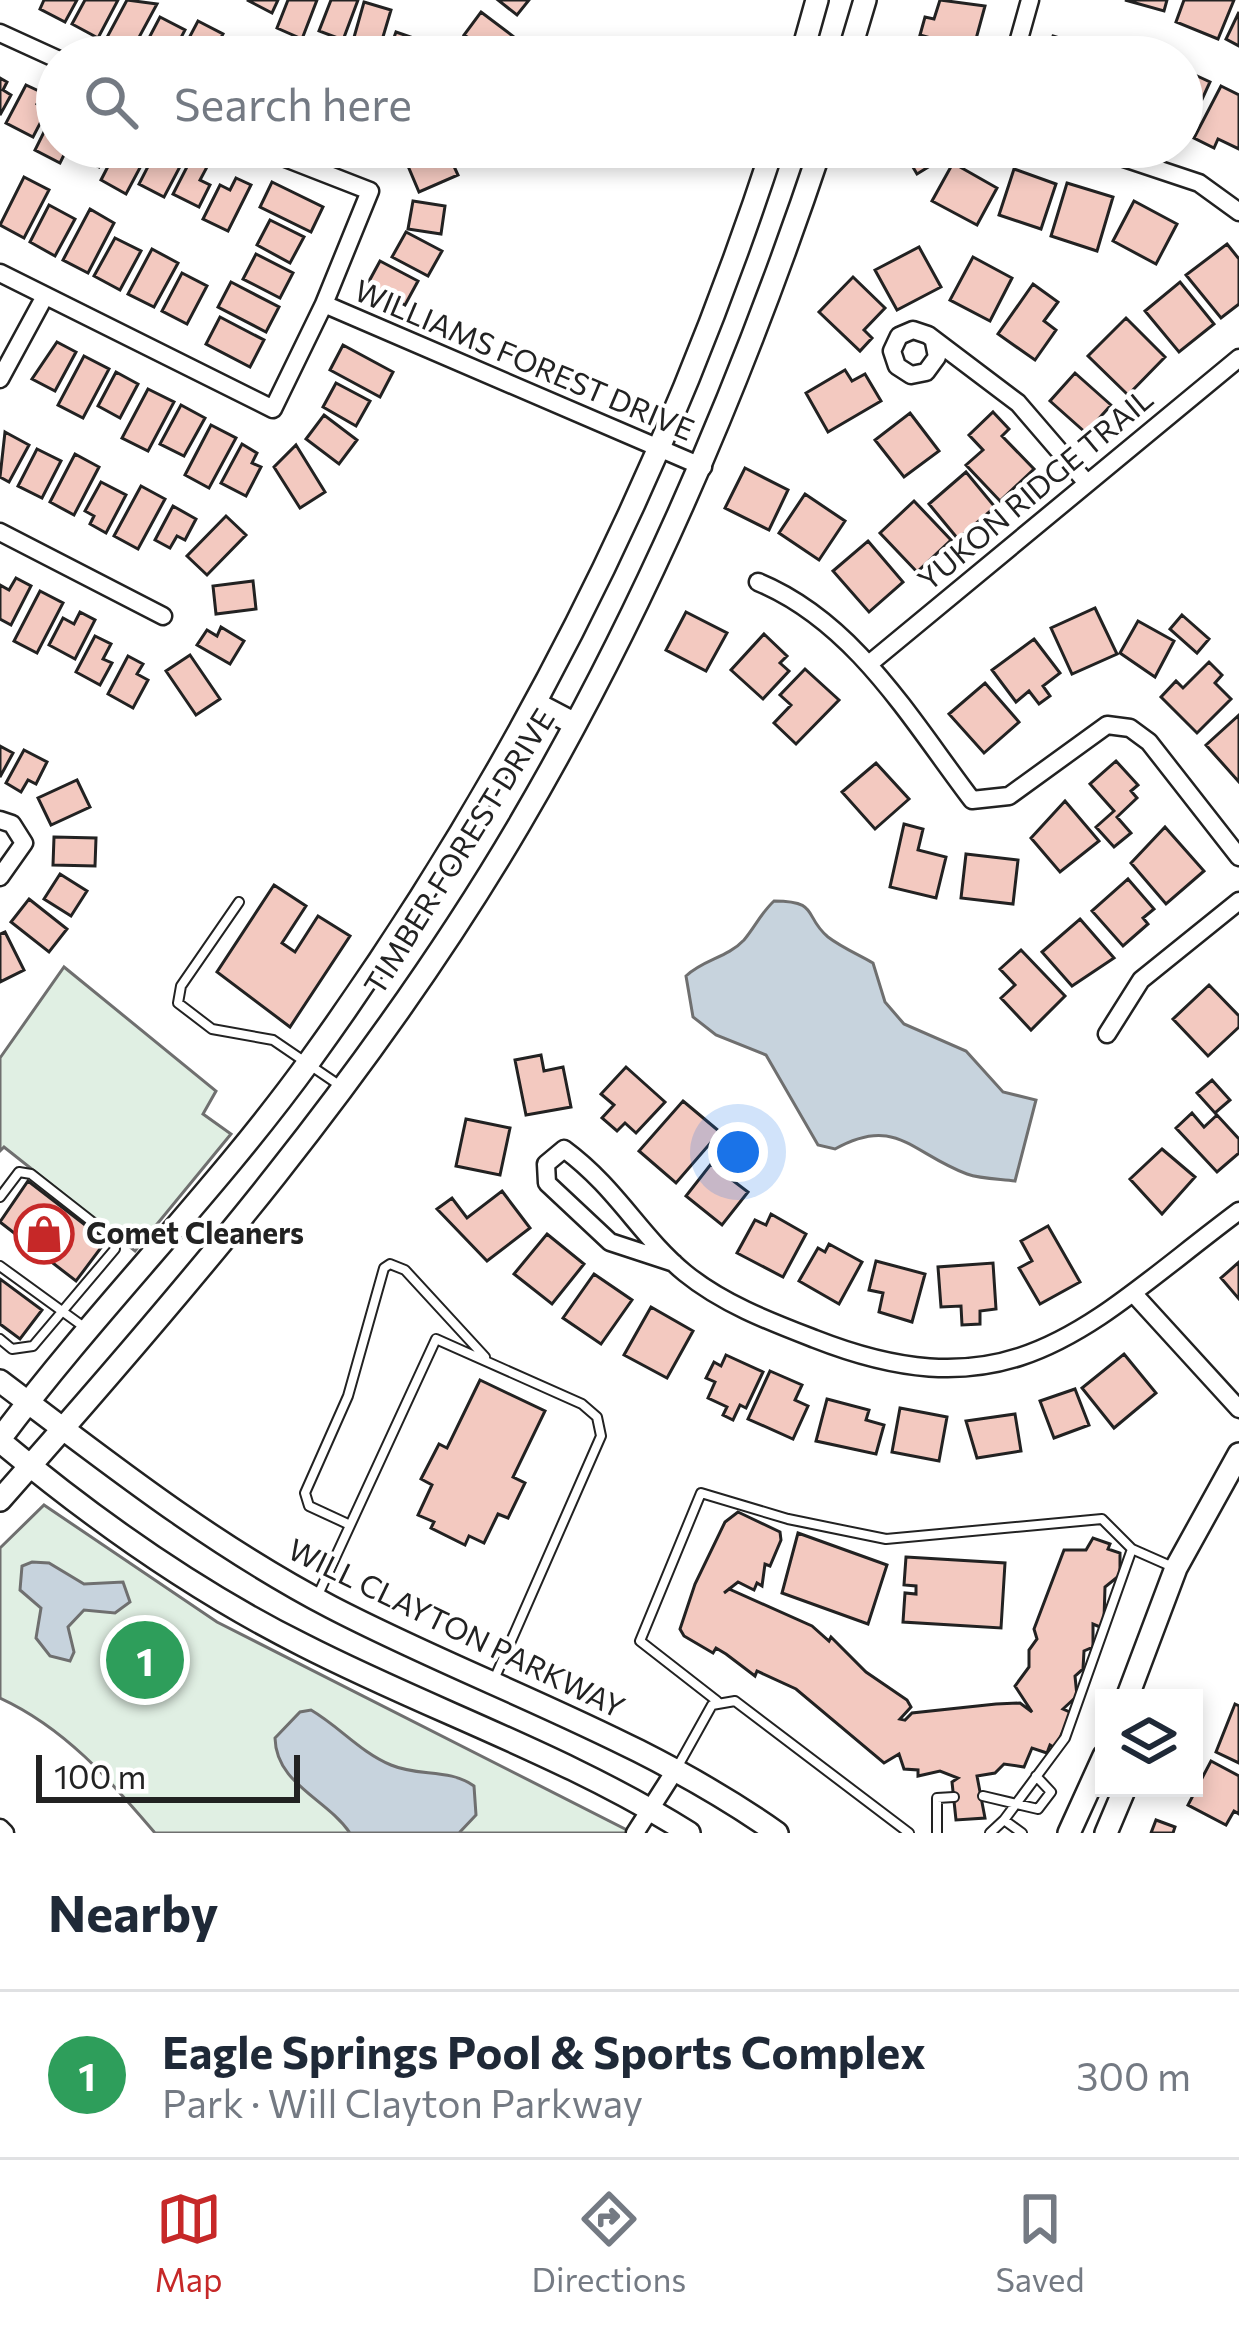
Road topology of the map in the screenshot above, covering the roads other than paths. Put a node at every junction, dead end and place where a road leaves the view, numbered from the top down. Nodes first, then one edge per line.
1 (817, 0) edge
2 (865, 0) edge
3 (1030, 0) edge
4 (0, 32) edge
5 (806, 36) edge
6 (854, 36) edge
7 (1020, 36) edge
8 (36, 49) edge
9 (311, 168) edge
10 (765, 168) edge
11 (814, 168) edge
12 (1154, 168) edge
13 (1239, 212) edge
14 (0, 273) edge
15 (45, 296) junction
16 (324, 304) junction
17 (934, 342) dead end
18 (1239, 358) edge
19 (0, 379) edge
20 (662, 451) junction
21 (703, 467) junction
22 (1086, 482) junction
23 (0, 532) edge
24 (758, 582) dead end
25 (163, 616) dead end
26 (868, 664) junction
27 (535, 703) junction
28 (575, 724) junction
29 (0, 820) edge
30 (1239, 857) edge
31 (0, 877) edge
32 (1239, 901) edge
33 (238, 902) dead end
34 (1107, 1034) dead end
35 (309, 1061) junction
36 (343, 1088) junction
37 (0, 1197) edge
38 (1239, 1211) edge
39 (674, 1263) junction
40 (0, 1266) edge
41 (1133, 1293) junction
42 (62, 1312) junction
43 (90, 1332) junction
44 (0, 1339) edge
45 (490, 1363) junction
46 (0, 1381) edge
47 (28, 1402) junction
48 (1239, 1409) edge
49 (64, 1430) junction
50 (0, 1440) edge
51 (1239, 1454) edge
52 (30, 1466) junction
53 (0, 1500) edge
54 (351, 1525) junction
55 (1132, 1549) junction
56 (1176, 1568) junction
57 (317, 1599) junction
58 (1151, 1641) junction
59 (494, 1682) junction
60 (1131, 1689) edge
61 (1146, 1689) edge
62 (717, 1701) junction
63 (674, 1772) junction
64 (1036, 1776) junction
65 (1095, 1776) edge
66 (983, 1796) dead end
67 (954, 1797) dead end
68 (1121, 1797) edge
69 (1018, 1802) junction
70 (650, 1809) junction
71 (1004, 1820) junction
72 (911, 1832) edge
73 (635, 1833) edge
74 (688, 1833) edge
75 (777, 1833) edge
76 (937, 1833) edge
77 (990, 1833) edge
78 (1022, 1833) edge
79 (1069, 1833) edge
80 (1106, 1833) edge

1 - 5 main road
2 - 6 main road
3 - 7 street
4 - 8 street
9 - 16 street
10 - 20 main road, TIMBER FOREST DRIVE
11 - 21 main road, TIMBER FOREST DRIVE
12 - 13 street
14 - 15 street
15 - 16 street
15 - 19 street
16 - 20 street, WILLIAMS FOREST DRIVE
17 - 22 street
18 - 22 street, YUKON RIDGE TRAIL
20 - 21 street, WILLIAMS FOREST DRIVE
20 - 27 main road, TIMBER FOREST DRIVE
21 - 28 main road, TIMBER FOREST DRIVE
22 - 26 street, YUKON RIDGE TRAIL
23 - 25 street
24 - 26 street
26 - 30 street
27 - 28 main road
27 - 35 main road, TIMBER FOREST DRIVE
28 - 36 main road, TIMBER FOREST DRIVE
29 - 31 street
32 - 34 street
33 - 35 lane
35 - 36 lane
35 - 43 main road, TIMBER FOREST DRIVE
36 - 49 main road, TIMBER FOREST DRIVE
37 - 42 lane
38 - 41 street
39 - 39 street
39 - 41 street
40 - 42 lane
41 - 48 street
42 - 43 lane
42 - 44 lane
43 - 47 main road, TIMBER FOREST DRIVE
45 - 54 lane
45 - 54 lane
45 - 59 lane
46 - 47 main road, WILL CLAYTON PARKWAY
47 - 49 main road, WILL CLAYTON PARKWAY
47 - 50 main road, TIMBER FOREST DRIVE
49 - 52 main road, TIMBER FOREST DRIVE
49 - 57 main road, WILL CLAYTON PARKWAY
50 - 52 main road
51 - 56 main road
52 - 53 main road, TIMBER FOREST DRIVE
52 - 70 main road
54 - 57 lane
55 - 56 lane
55 - 62 lane
55 - 64 lane
56 - 58 main road
57 - 59 main road, WILL CLAYTON PARKWAY
58 - 60 main road
58 - 61 main road
59 - 63 main road, WILL CLAYTON PARKWAY
62 - 63 lane
62 - 72 lane
63 - 70 street
63 - 75 main road, WILL CLAYTON PARKWAY
64 - 69 lane
64 - 69 lane
65 - 79 main road
66 - 69 lane
67 - 76 lane
68 - 80 main road
69 - 71 lane
70 - 73 street
70 - 74 main road
71 - 77 lane
71 - 78 lane

